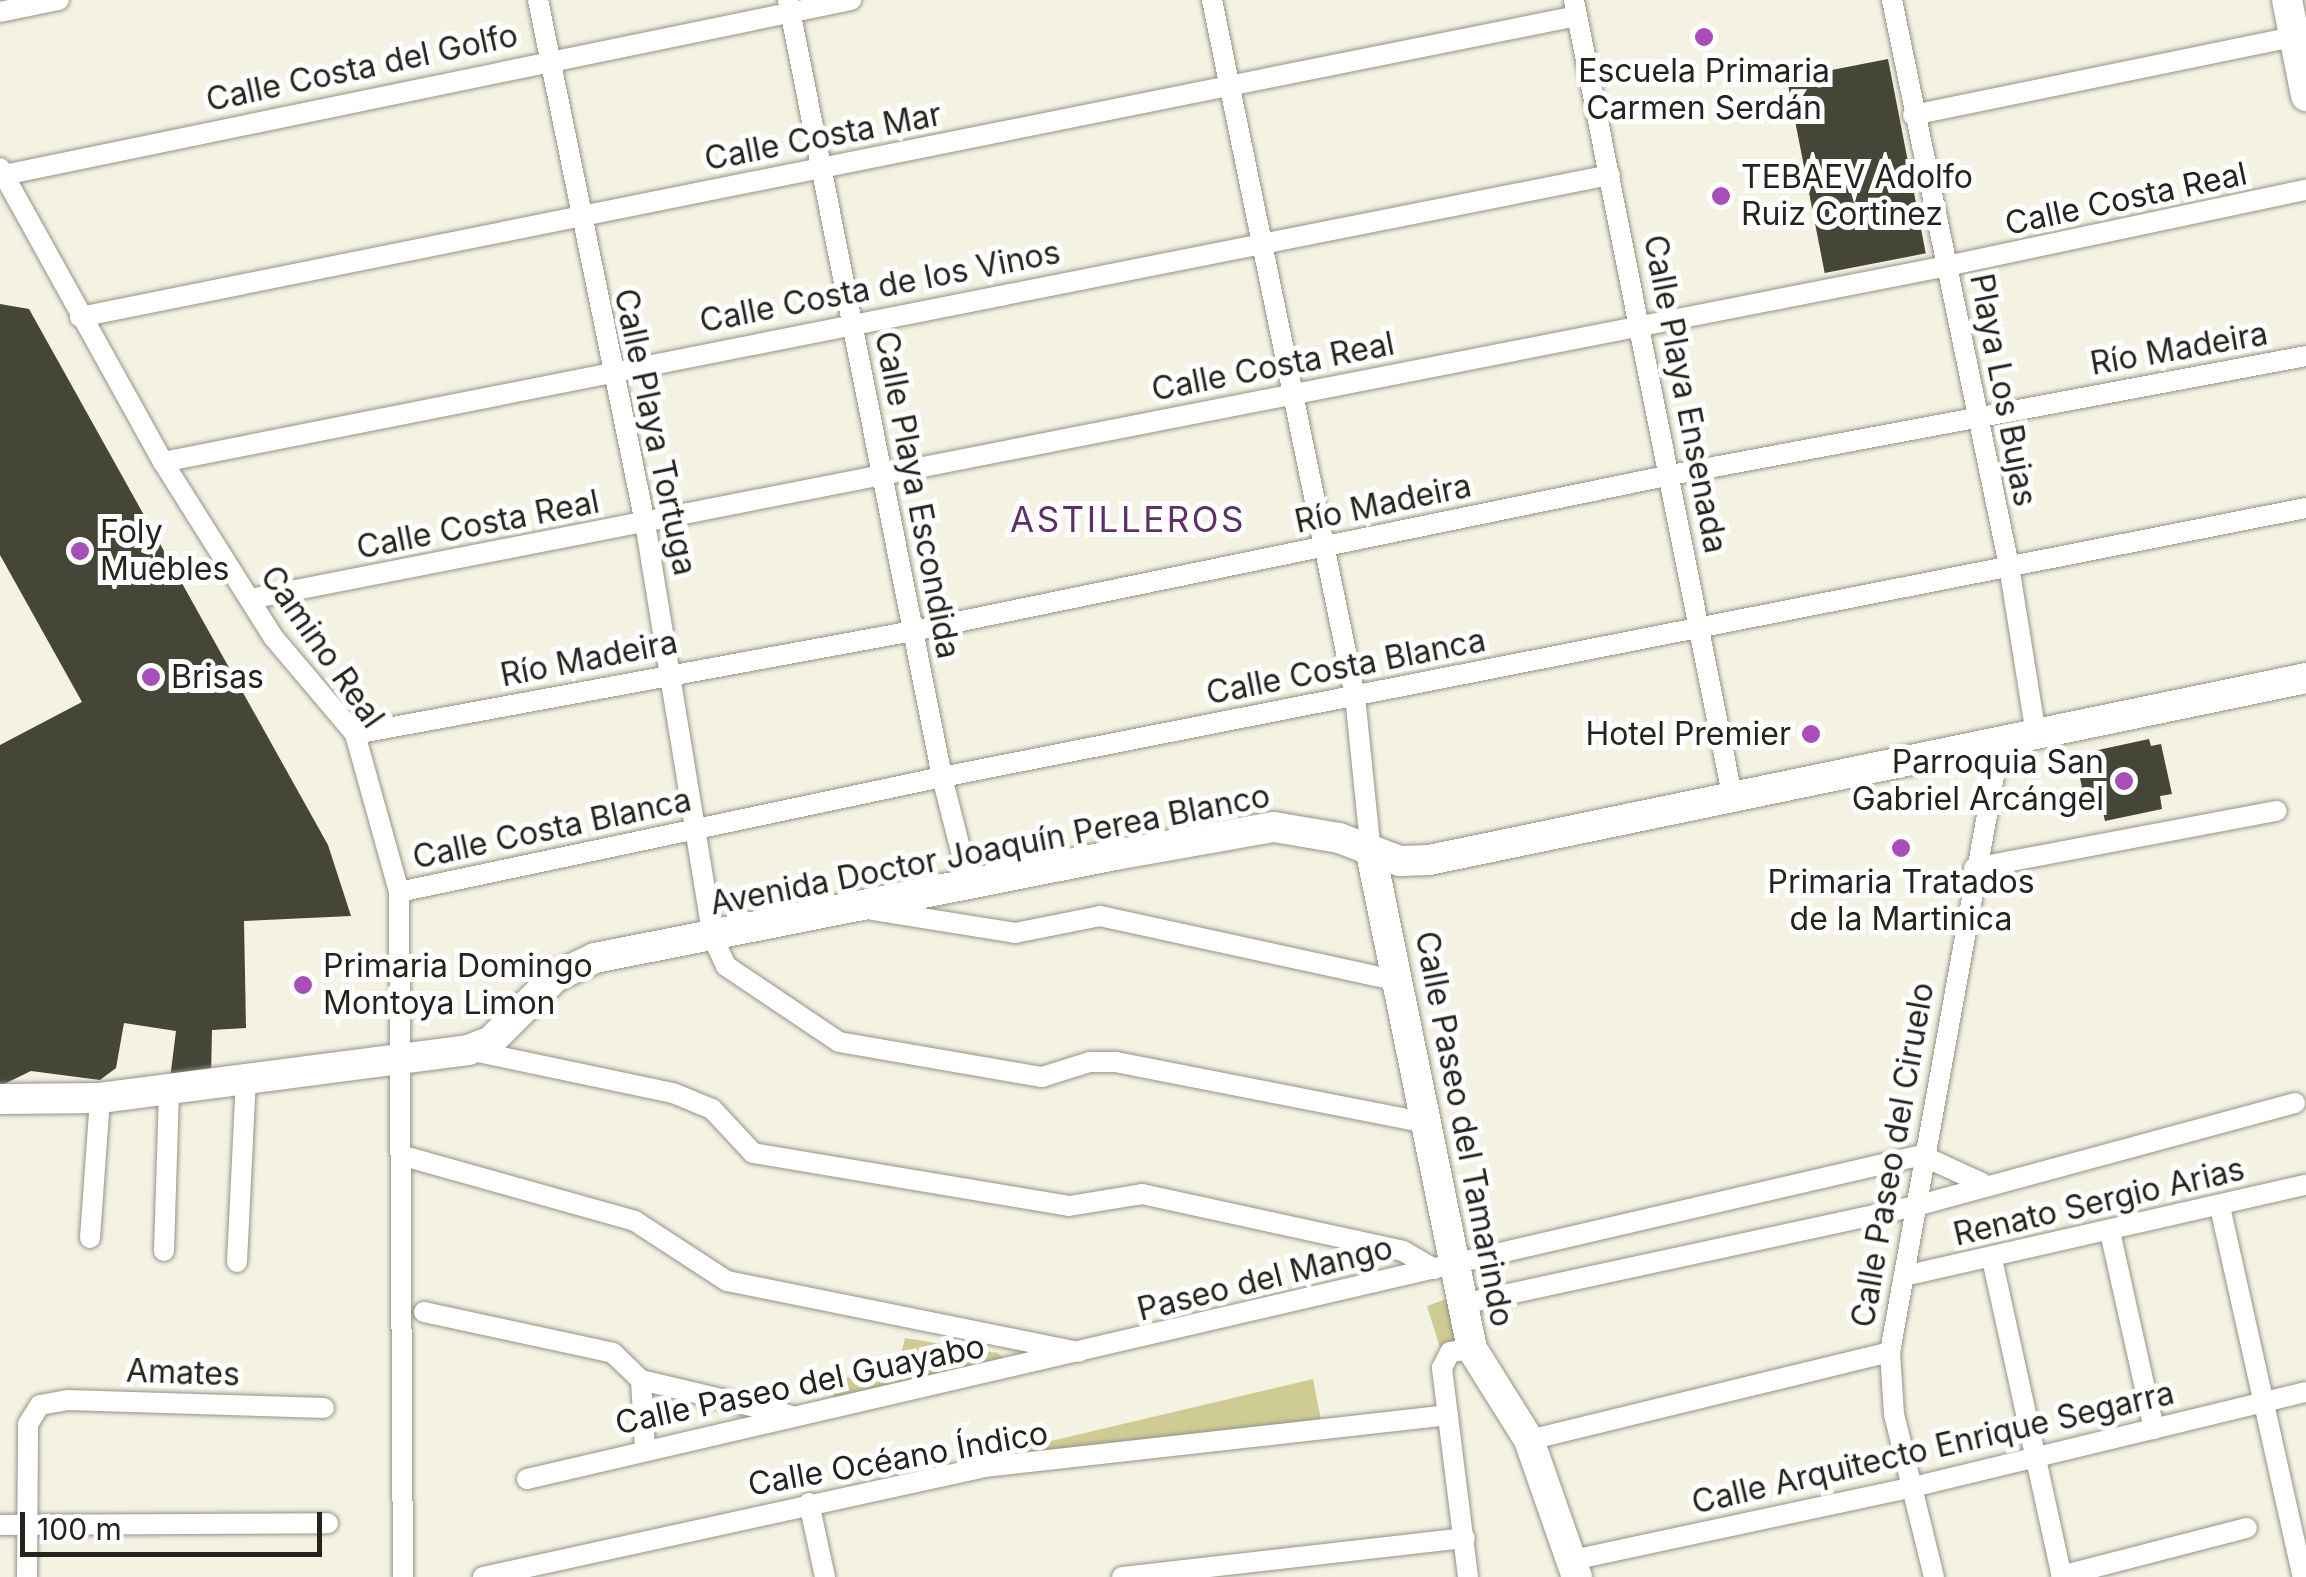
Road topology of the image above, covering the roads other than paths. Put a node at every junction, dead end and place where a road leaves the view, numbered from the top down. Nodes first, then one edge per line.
1 (59, 0) edge
2 (538, 0) edge
3 (851, 0) edge
4 (1212, 0) edge
5 (1892, 0) edge
6 (2286, 0) edge
7 (790, 6) edge
8 (1576, 8) edge
9 (0, 12) edge
10 (2294, 37) junction
11 (550, 59) junction
12 (1228, 86) junction
13 (2306, 96) edge
14 (1914, 115) junction
15 (822, 167) junction
16 (2, 172) edge
17 (1610, 175) junction
18 (2306, 190) edge
19 (579, 216) junction
20 (1261, 243) junction
21 (1948, 266) junction
22 (80, 317) junction
23 (852, 323) junction
24 (1643, 325) junction
25 (2306, 356) edge
26 (610, 371) junction
27 (1292, 394) junction
28 (1976, 416) junction
29 (163, 462) junction
30 (885, 472) junction
31 (1671, 475) junction
32 (2306, 508) edge
33 (645, 523) junction
34 (1326, 546) junction
35 (2009, 566) junction
36 (250, 599) junction
37 (1702, 627) junction
38 (913, 631) junction
39 (673, 674) junction
40 (2306, 678) edge
41 (1355, 696) junction
42 (355, 734) junction
43 (2036, 734) junction
44 (2000, 743) junction
45 (942, 777) junction
46 (1733, 800) junction
47 (2277, 811) dead end
48 (699, 828) junction
49 (1371, 853) junction
50 (1974, 868) junction
51 (969, 883) junction
52 (399, 892) junction
53 (849, 906) junction
54 (713, 938) junction
55 (1398, 981) junction
56 (468, 1050) junction
57 (400, 1061) junction
58 (246, 1078) junction
59 (170, 1090) junction
60 (100, 1098) junction
61 (0, 1099) edge
62 (2295, 1103) dead end
63 (1428, 1123) junction
64 (1921, 1155) junction
65 (404, 1156) junction
66 (1982, 1183) junction
67 (2306, 1184) edge
68 (1912, 1207) junction
69 (2220, 1208) junction
70 (2110, 1232) junction
71 (90, 1238) dead end
72 (164, 1251) dead end
73 (1992, 1259) junction
74 (237, 1262) dead end
75 (1446, 1267) junction
76 (1904, 1276) junction
77 (1467, 1303) junction
78 (424, 1312) dead end
79 (1472, 1349) junction
80 (1890, 1352) junction
81 (1086, 1353) junction
82 (641, 1380) junction
83 (2306, 1392) edge
84 (2261, 1401) junction
85 (324, 1408) dead end
86 (1448, 1416) junction
87 (796, 1417) junction
88 (2154, 1429) junction
89 (1528, 1440) junction
90 (645, 1449) junction
91 (2038, 1454) junction
92 (527, 1479) dead end
93 (1913, 1487) junction
94 (809, 1503) junction
95 (328, 1523) dead end
96 (0, 1525) edge
97 (26, 1525) junction
98 (2247, 1528) dead end
99 (1465, 1538) junction
100 (1575, 1568) edge
101 (2062, 1576) edge
102 (27, 1577) edge
103 (403, 1577) edge
104 (483, 1577) edge
105 (824, 1577) edge
106 (1122, 1577) edge
107 (1468, 1577) edge
108 (1934, 1577) edge
109 (2303, 1577) edge

1 - 9 street
2 - 11 street, Calle Playa Tortuga
3 - 7 street, Calle Costa del Golfo
4 - 12 street
5 - 14 street, Playa Los Bujas
6 - 10 main road
7 - 11 street, Calle Costa del Golfo
7 - 15 street, Calle Playa Escondida
8 - 12 street, Calle Costa Mar
8 - 17 street, Calle Playa Ensenada
10 - 13 main road
10 - 14 street
11 - 16 street, Calle Costa del Golfo
11 - 19 street, Calle Playa Tortuga
12 - 15 street, Calle Costa Mar
12 - 20 street
14 - 21 street, Playa Los Bujas
15 - 19 street, Calle Costa Mar
15 - 23 street, Calle Playa Escondida
16 - 22 street, Camino Real
17 - 20 street, Calle Costa de los Vinos
17 - 24 street, Calle Playa Ensenada
18 - 21 street, Calle Costa Real
19 - 22 street, Calle Costa Mar
19 - 26 street, Calle Playa Tortuga
20 - 23 street, Calle Costa de los Vinos
20 - 27 street
21 - 24 street, Calle Costa Real
21 - 28 street, Playa Los Bujas
22 - 29 street, Camino Real
23 - 26 street, Calle Costa de los Vinos
23 - 30 street, Calle Playa Escondida
24 - 27 street, Calle Costa Real
24 - 31 street, Calle Playa Ensenada
25 - 28 street, Río Madeira
26 - 29 street, Calle Costa de los Vinos
26 - 33 street, Calle Playa Tortuga
27 - 30 street, Calle Costa Real
27 - 34 street
28 - 31 street, Río Madeira
28 - 35 street, Playa Los Bujas
29 - 36 street, Camino Real
30 - 33 street, Calle Costa Real
30 - 38 street, Calle Playa Escondida
31 - 34 street, Río Madeira
31 - 37 street, Calle Playa Ensenada
32 - 35 street, Calle Costa Blanca
33 - 36 street, Calle Costa Real
33 - 39 street, Calle Playa Tortuga
34 - 38 street, Río Madeira
34 - 41 street
35 - 37 street, Calle Costa Blanca
35 - 43 street, Playa Los Bujas
36 - 42 street, Camino Real
37 - 41 street, Calle Costa Blanca
37 - 46 street, Calle Playa Ensenada
38 - 39 street, Río Madeira
38 - 45 street, Calle Playa Escondida
39 - 42 street, Río Madeira
39 - 48 street, Calle Playa Tortuga
40 - 43 main road, Avenida Doctor Joaquín Perea Blanco
41 - 45 street, Calle Costa Blanca
41 - 49 street
42 - 52 street, Camino Real
43 - 44 main road, Avenida Doctor Joaquín Perea Blanco
44 - 46 main road, Avenida Doctor Joaquín Perea Blanco
44 - 50 street, Calle Paseo del Ciruelo
45 - 48 street, Calle Costa Blanca
45 - 51 street, Calle Playa Escondida
46 - 49 main road, Avenida Doctor Joaquín Perea Blanco
47 - 50 street
48 - 52 street, Calle Costa Blanca
48 - 54 street, Calle Playa Tortuga
49 - 51 main road, Avenida Doctor Joaquín Perea Blanco
49 - 55 main road, Calle Paseo del Tamarindo
50 - 64 street, Calle Paseo del Ciruelo
51 - 53 main road, Avenida Doctor Joaquín Perea Blanco
52 - 57 street, Camino Real
53 - 54 main road, Avenida Doctor Joaquín Perea Blanco
53 - 55 street
54 - 56 main road, Avenida Doctor Joaquín Perea Blanco
54 - 63 street
55 - 63 main road, Calle Paseo del Tamarindo
56 - 57 main road, Avenida Doctor Joaquín Perea Blanco
56 - 75 street
57 - 58 main road, Avenida Doctor Joaquín Perea Blanco
57 - 65 street, Camino Real
58 - 59 main road, Avenida Doctor Joaquín Perea Blanco
58 - 74 street
59 - 60 main road, Avenida Doctor Joaquín Perea Blanco
59 - 72 street
60 - 61 main road, Avenida Doctor Joaquín Perea Blanco
60 - 71 street
62 - 66 street
63 - 75 main road, Calle Paseo del Tamarindo
64 - 66 street
64 - 68 street, Calle Paseo del Ciruelo
64 - 75 street, Paseo del Mango
65 - 81 street
65 - 103 street, Camino Real
66 - 68 street
67 - 69 street, Renato Sergio Arias
68 - 76 street, Calle Paseo del Ciruelo
68 - 77 street
69 - 70 street, Renato Sergio Arias
69 - 84 street
70 - 73 street, Renato Sergio Arias
70 - 88 street
73 - 76 street, Renato Sergio Arias
73 - 91 street
75 - 77 main road, Calle Paseo del Tamarindo
75 - 81 street, Paseo del Mango
76 - 80 street, Calle Paseo del Ciruelo
77 - 79 main road, Calle Paseo del Tamarindo
78 - 82 street
79 - 86 street
79 - 89 main road, Calle Paseo del Tamarindo
80 - 89 street
80 - 93 street, Calle Paseo del Ciruelo
81 - 87 street, Calle Paseo del Guayabo
82 - 87 street
82 - 90 street
83 - 84 street, Calle Arquitecto Enrique Segarra
84 - 88 street, Calle Arquitecto Enrique Segarra
84 - 109 street
85 - 97 street, Amates
86 - 94 street, Calle Océano Índico
86 - 99 street
87 - 90 street, Calle Paseo del Guayabo
88 - 91 street, Calle Arquitecto Enrique Segarra
89 - 100 main road, Calle Paseo del Tamarindo
90 - 92 street, Calle Paseo del Guayabo
91 - 93 street, Calle Arquitecto Enrique Segarra
91 - 101 street
93 - 100 street, Calle Arquitecto Enrique Segarra
93 - 108 street, Calle Paseo del Ciruelo
94 - 104 street, Calle Océano Índico
94 - 105 street
95 - 97 street
96 - 97 street
97 - 102 street
98 - 101 street
99 - 106 street
99 - 107 street

